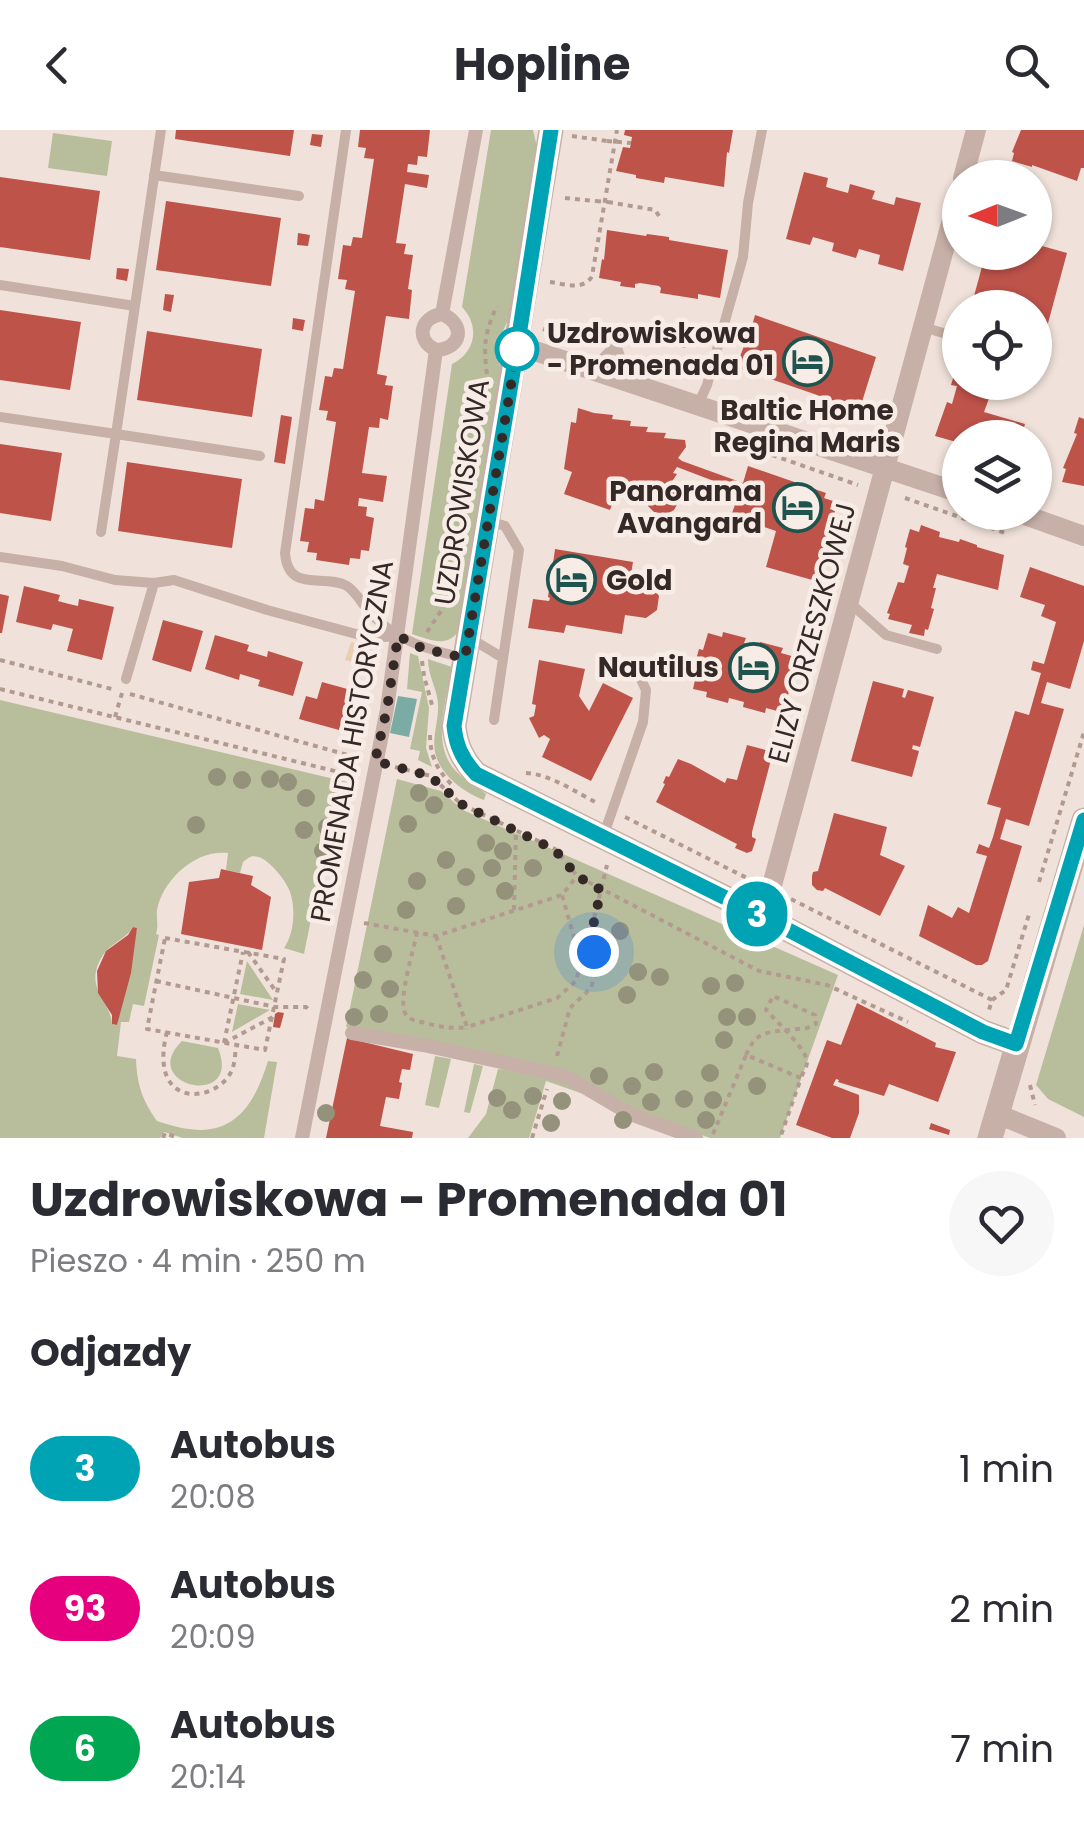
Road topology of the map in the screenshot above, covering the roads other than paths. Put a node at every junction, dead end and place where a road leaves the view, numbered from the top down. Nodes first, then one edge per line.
1 (161, 130) edge
2 (346, 130) edge
3 (476, 130) edge
4 (762, 130) edge
5 (976, 130) edge
6 (553, 133) edge
7 (968, 160) edge
8 (154, 175) junction
9 (299, 196) dead end
10 (942, 258) edge
11 (0, 285) edge
12 (135, 306) junction
13 (442, 314) junction
14 (923, 327) junction
15 (620, 328) dead end
16 (942, 333) edge
17 (616, 345) junction
18 (517, 348) junction
19 (436, 350) junction
20 (585, 367) junction
21 (629, 382) junction
22 (698, 405) junction
23 (0, 416) edge
24 (116, 434) junction
25 (260, 456) dead end
26 (885, 467) junction
27 (942, 487) edge
28 (488, 520) junction
29 (1052, 525) edge
30 (100, 532) dead end
31 (1084, 536) edge
32 (0, 556) edge
33 (154, 583) junction
34 (849, 602) junction
35 (398, 636) junction
36 (467, 648) junction
37 (937, 649) dead end
38 (503, 658) junction
39 (638, 673) dead end
40 (126, 678) dead end
41 (494, 720) dead end
42 (1084, 820) edge
43 (603, 838) junction
44 (758, 914) junction
45 (352, 1033) dead end
46 (1016, 1044) junction
47 (994, 1126) edge
48 (302, 1138) edge
49 (696, 1138) edge
50 (1056, 1138) edge

1 - 8 lane
2 - 35 lane
3 - 13 street, PROMENADA HISTORYCZNA
4 - 22 lane
5 - 7 street
6 - 18 street, UZDROWISKOWA
8 - 9 lane
8 - 12 lane
10 - 14 street, ELIZY ORZESZKOWEJ
11 - 12 lane
12 - 24 lane
13 - 19 street, PROMENADA HISTORYCZNA
13 - 19 street, PROMENADA HISTORYCZNA
14 - 16 lane
14 - 26 street, ELIZY ORZESZKOWEJ
15 - 17 lane
17 - 20 lane
17 - 21 lane
18 - 20 street
18 - 28 street, UZDROWISKOWA
19 - 35 street, PROMENADA HISTORYCZNA
20 - 21 street
21 - 22 street
22 - 26 street
23 - 24 lane
24 - 25 lane
24 - 30 lane
26 - 27 street
26 - 34 street, ELIZY ORZESZKOWEJ
28 - 36 street, UZDROWISKOWA
28 - 38 lane
29 - 31 street
32 - 33 lane
33 - 35 lane
33 - 40 lane
34 - 37 lane
34 - 44 street, ELIZY ORZESZKOWEJ
35 - 36 lane
35 - 48 street, PROMENADA HISTORYCZNA
36 - 38 lane
36 - 43 street, UZDROWISKOWA
38 - 41 lane
39 - 43 lane
42 - 46 street
43 - 44 street
44 - 46 street
45 - 49 street
46 - 47 street
47 - 50 street

